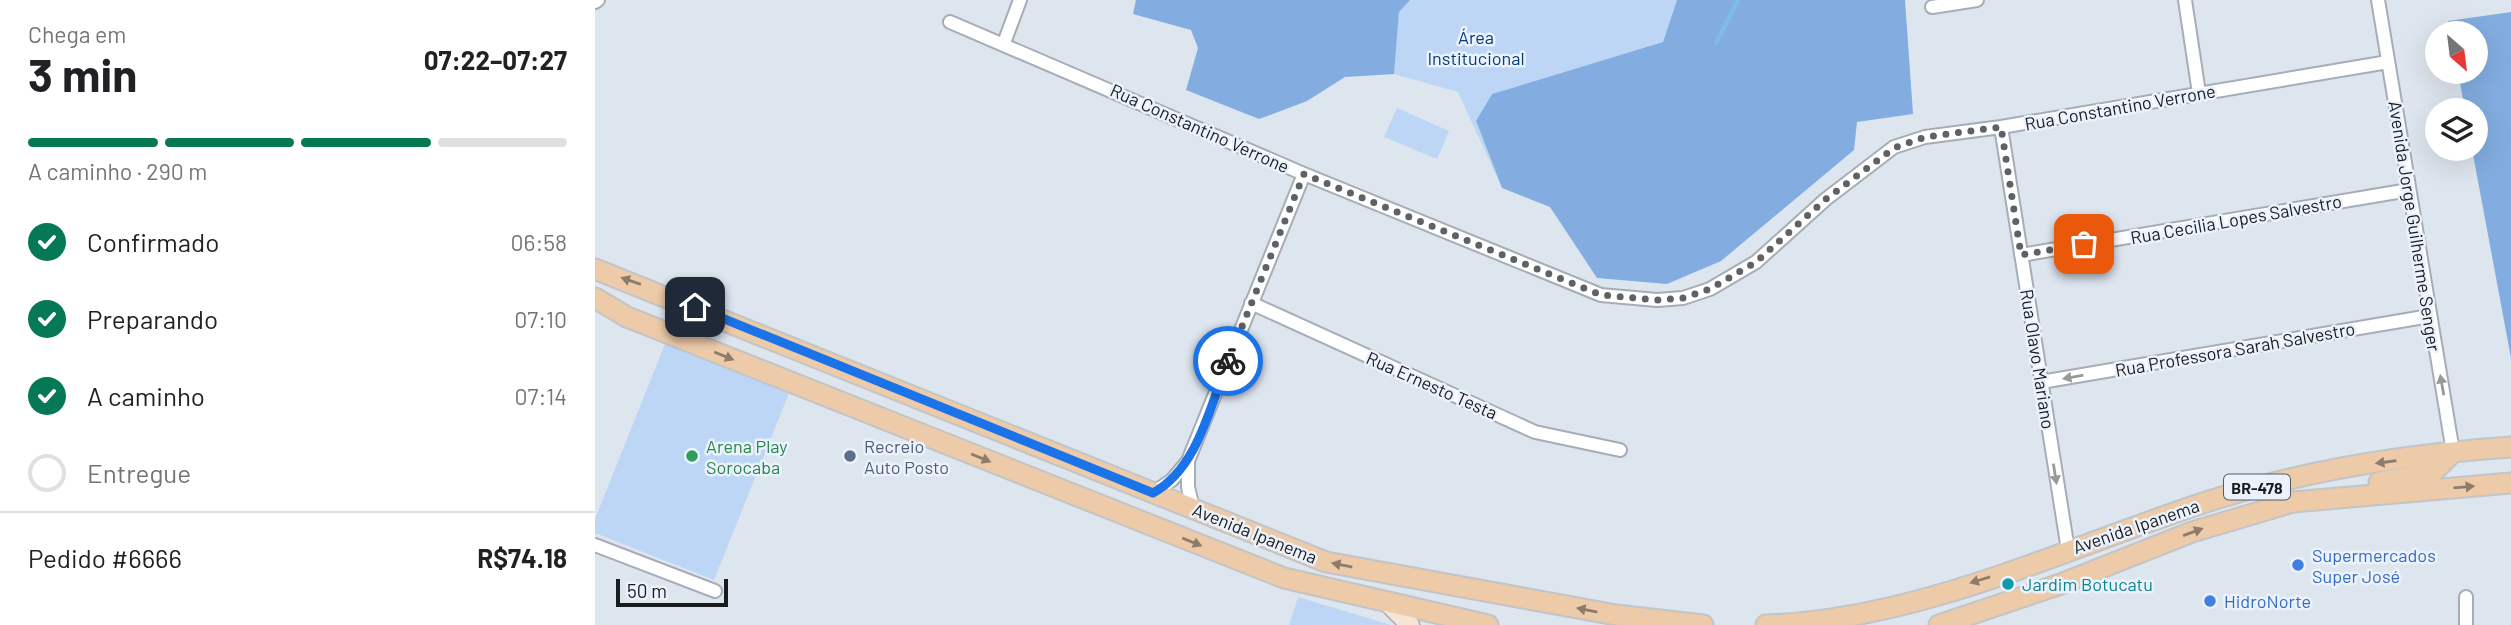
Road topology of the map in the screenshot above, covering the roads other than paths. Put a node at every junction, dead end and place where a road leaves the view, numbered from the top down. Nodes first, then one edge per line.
1 (1020, 0) edge
2 (1977, 0) edge
3 (2185, 0) edge
4 (2378, 0) edge
5 (1933, 7) dead end
6 (950, 22) dead end
7 (1004, 43) junction
8 (2388, 62) junction
9 (2199, 93) junction
10 (2001, 127) junction
11 (1304, 174) junction
12 (2409, 190) junction
13 (2021, 255) junction
14 (595, 269) edge
15 (595, 298) edge
16 (1251, 303) junction
17 (2430, 316) junction
18 (2041, 382) junction
19 (2511, 447) edge
20 (1620, 450) dead end
21 (2453, 453) junction
22 (1188, 461) junction
23 (2511, 483) edge
24 (1153, 493) junction
25 (2322, 497) junction
26 (1193, 508) junction
27 (595, 545) edge
28 (2068, 550) junction
29 (2130, 558) junction
30 (1409, 579) junction
31 (715, 592) dead end
32 (2466, 597) dead end
33 (1388, 603) junction
34 (1434, 619) edge
35 (1410, 625) edge
36 (1485, 625) edge
37 (1703, 625) edge
38 (1766, 625) edge
39 (1939, 625) edge
40 (2466, 625) edge

1 - 7 street
2 - 5 street
3 - 9 street
4 - 8 street, Avenida Jorge Guilherme Senger
6 - 7 street, Rua Constantino Verrone
7 - 11 street, Rua Constantino Verrone
8 - 9 street, Rua Constantino Verrone
8 - 12 street, Avenida Jorge Guilherme Senger
9 - 10 street, Rua Constantino Verrone
10 - 11 street, Rua Constantino Verrone
10 - 13 street, Rua Olavo Mariano
11 - 16 street
12 - 13 street, Rua Cecilia Lopes Salvestro
12 - 17 street, Avenida Jorge Guilherme Senger
13 - 18 street, Rua Olavo Mariano
24 -> 14 main road, Avenida Ipanema
15 -> 33 main road, Avenida Ipanema
16 - 20 street, Rua Ernesto Testa
16 - 22 street
17 -> 18 street, Rua Professora Sarah Salvestro
21 -> 17 street, Avenida Jorge Guilherme Senger
18 -> 28 street, Rua Olavo Mariano
19 - 21 main road, Avenida Ipanema / BR-478
21 - 25 main road
21 -> 28 main road, Avenida Ipanema / BR-478
22 - 24 street
22 - 26 street
25 -> 23 main road, Avenida Ipanema / BR-478
24 - 26 main road, Avenida Ipanema
29 -> 25 main road, Avenida Ipanema / BR-478
30 -> 26 main road, Avenida Ipanema
27 - 31 street
28 - 29 main road
28 -> 38 main road, Avenida Ipanema / BR-478
29 - 39 main road, Avenida Ipanema / BR-478
30 - 34 main road
37 -> 30 main road, Avenida Ipanema
32 - 40 street
33 - 34 main road, Avenida Ipanema
33 - 35 main road
34 - 36 main road, Avenida Ipanema

